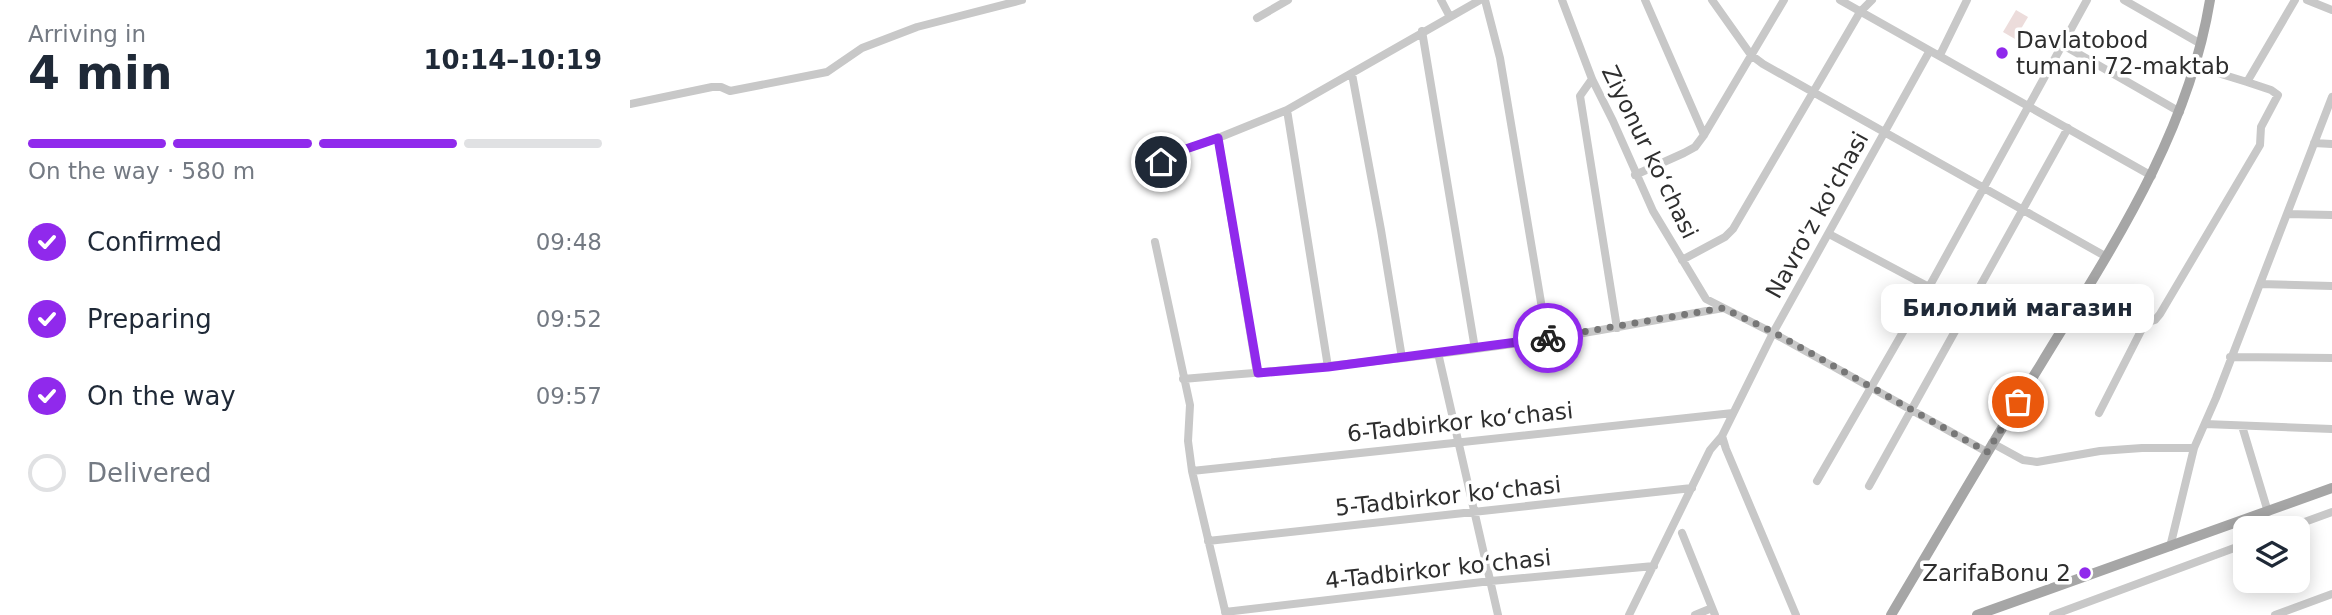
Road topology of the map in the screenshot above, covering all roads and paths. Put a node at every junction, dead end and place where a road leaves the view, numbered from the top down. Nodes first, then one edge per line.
1 (1022, 0) edge
2 (1288, 0) edge
3 (1441, 0) edge
4 (1480, 0) edge
5 (1485, 0) edge
6 (1562, 0) edge
7 (1645, 0) edge
8 (1712, 0) edge
9 (1784, 0) edge
10 (1840, 0) edge
11 (1872, 0) edge
12 (1967, 0) edge
13 (2087, 0) edge
14 (2124, 0) edge
15 (2210, 0) edge
16 (2295, 0) edge
17 (2307, 0) edge
18 (2332, 10) edge
19 (1860, 12) junction
20 (1450, 17) junction
21 (1257, 18) dead end
22 (1422, 32) junction
23 (2201, 44) junction
24 (2063, 45) junction
25 (1929, 52) junction
26 (1751, 55) junction
27 (1940, 55) junction
28 (2195, 66) junction
29 (1352, 74) junction
30 (1592, 79) junction
31 (2247, 82) junction
32 (1811, 93) junction
33 (2332, 97) edge
34 (630, 104) edge
35 (2029, 106) junction
36 (1287, 110) junction
37 (2180, 112) junction
38 (2068, 128) junction
39 (1884, 134) junction
40 (1704, 135) junction
41 (1218, 138) junction
42 (2314, 144) junction
43 (2332, 144) edge
44 (1141, 173) dead end
45 (1635, 175) junction
46 (2152, 176) junction
47 (1982, 189) junction
48 (2023, 210) junction
49 (2287, 214) junction
50 (2332, 215) edge
51 (1829, 234) junction
52 (1155, 242) dead end
53 (2105, 256) junction
54 (1682, 260) junction
55 (2260, 285) junction
56 (2332, 286) edge
57 (1928, 287) junction
58 (2081, 298) junction
59 (1723, 308) junction
60 (2145, 323) junction
61 (1616, 328) junction
62 (1773, 332) junction
63 (1547, 338) junction
64 (1475, 349) junction
65 (1438, 353) junction
66 (1402, 358) junction
67 (2230, 358) junction
68 (2332, 358) edge
69 (1328, 367) junction
70 (1258, 373) junction
71 (1183, 379) junction
72 (1871, 387) junction
73 (1911, 410) junction
74 (1733, 413) junction
75 (2099, 413) dead end
76 (2205, 424) junction
77 (2242, 426) junction
78 (2332, 429) edge
79 (1723, 436) junction
80 (1458, 441) junction
81 (1990, 447) junction
82 (2194, 448) junction
83 (1192, 471) junction
84 (1817, 481) dead end
85 (1869, 485) dead end
86 (1692, 488) junction
87 (2332, 488) edge
88 (1475, 511) junction
89 (2268, 512) junction
90 (2332, 512) edge
91 (2310, 520) edge
92 (1682, 533) dead end
93 (1208, 541) junction
94 (2169, 547) junction
95 (2233, 548) edge
96 (1654, 566) junction
97 (1491, 581) junction
98 (2332, 594) edge
99 (1713, 612) edge
100 (1226, 613) edge
101 (1498, 615) edge
102 (1629, 615) edge
103 (1695, 615) edge
104 (1796, 615) edge
105 (1891, 615) edge
106 (1977, 615) edge
107 (2053, 615) edge
108 (2275, 615) edge

1 - 34 street
2 - 21 street
3 - 20 street
4 - 20 street
5 - 63 street
6 - 30 street, Ziyonur koʻchasi
7 - 40 street
8 - 26 street
9 - 26 street
10 - 19 street
11 - 19 street
12 - 27 street
13 - 24 street
14 - 23 street
15 - 23 main road
16 - 31 street
17 - 18 street
19 - 25 street
19 - 32 street
20 - 22 street
22 - 29 street
22 - 64 street
23 - 28 main road
24 - 35 street
24 - 37 street
25 - 27 street
25 - 39 street, Navro'z ko'chasi
26 - 32 street
26 - 40 street
27 - 35 street
28 - 31 street
28 - 37 main road
29 - 36 street
29 - 66 street
30 - 45 street, Ziyonur koʻchasi
30 - 61 street
31 - 60 street
32 - 39 street
32 - 54 street
33 - 42 street
35 - 38 street
35 - 47 street
36 - 41 street
36 - 69 street
37 - 46 main road
38 - 46 street
38 - 48 street
39 - 47 street
39 - 51 street, Navro'z ko'chasi
40 - 45 street
41 - 44 street
41 - 70 street
42 - 43 street
42 - 49 street
45 - 54 street, Ziyonur koʻchasi
46 - 53 main road
47 - 48 street
47 - 57 street
48 - 53 street
48 - 73 street
49 - 50 street
49 - 55 street
51 - 57 street
51 - 62 street, Navro'z ko'chasi
52 - 71 street
53 - 58 main road
54 - 59 street, Ziyonur koʻchasi
55 - 56 street
55 - 67 street
57 - 72 street
58 - 60 street
58 - 81 main road
59 - 61 street
59 - 62 street, Ziyonur koʻchasi
60 - 75 street
61 - 63 street
62 - 72 street, Ziyonur koʻchasi
62 - 74 street, Navro'z ko'chasi
63 - 64 street
64 - 65 street
65 - 66 street
65 - 80 street
66 - 69 street
67 - 68 street
67 - 76 street
69 - 70 street
70 - 71 street
71 - 83 street
72 - 73 street, Ziyonur koʻchasi
72 - 84 street
73 - 81 street, Ziyonur koʻchasi
73 - 85 street
74 - 79 street, Navro'z ko'chasi
74 - 80 street, 6-Tadbirkor koʻchasi
76 - 77 street
76 - 82 street
77 - 78 street
77 - 89 street
79 - 86 street, Navro'z ko'chasi
79 - 104 street
80 - 83 street, 6-Tadbirkor koʻchasi
80 - 88 street
81 - 82 street, Ziyonur koʻchasi
81 - 105 main road
82 - 94 street
83 - 93 street
86 - 88 street, 5-Tadbirkor koʻchasi
86 - 96 street, Navro'z ko'chasi
87 - 89 main road
88 - 93 street, 5-Tadbirkor koʻchasi
88 - 97 street
89 - 94 main road
90 - 91 street
92 - 99 street
93 - 100 street
94 - 106 main road
95 - 107 street
96 - 97 street, 4-Tadbirkor koʻchasi
96 - 102 street, Navro'z ko'chasi
97 - 100 street, 4-Tadbirkor koʻchasi
97 - 101 street
98 - 108 street
99 - 103 street

